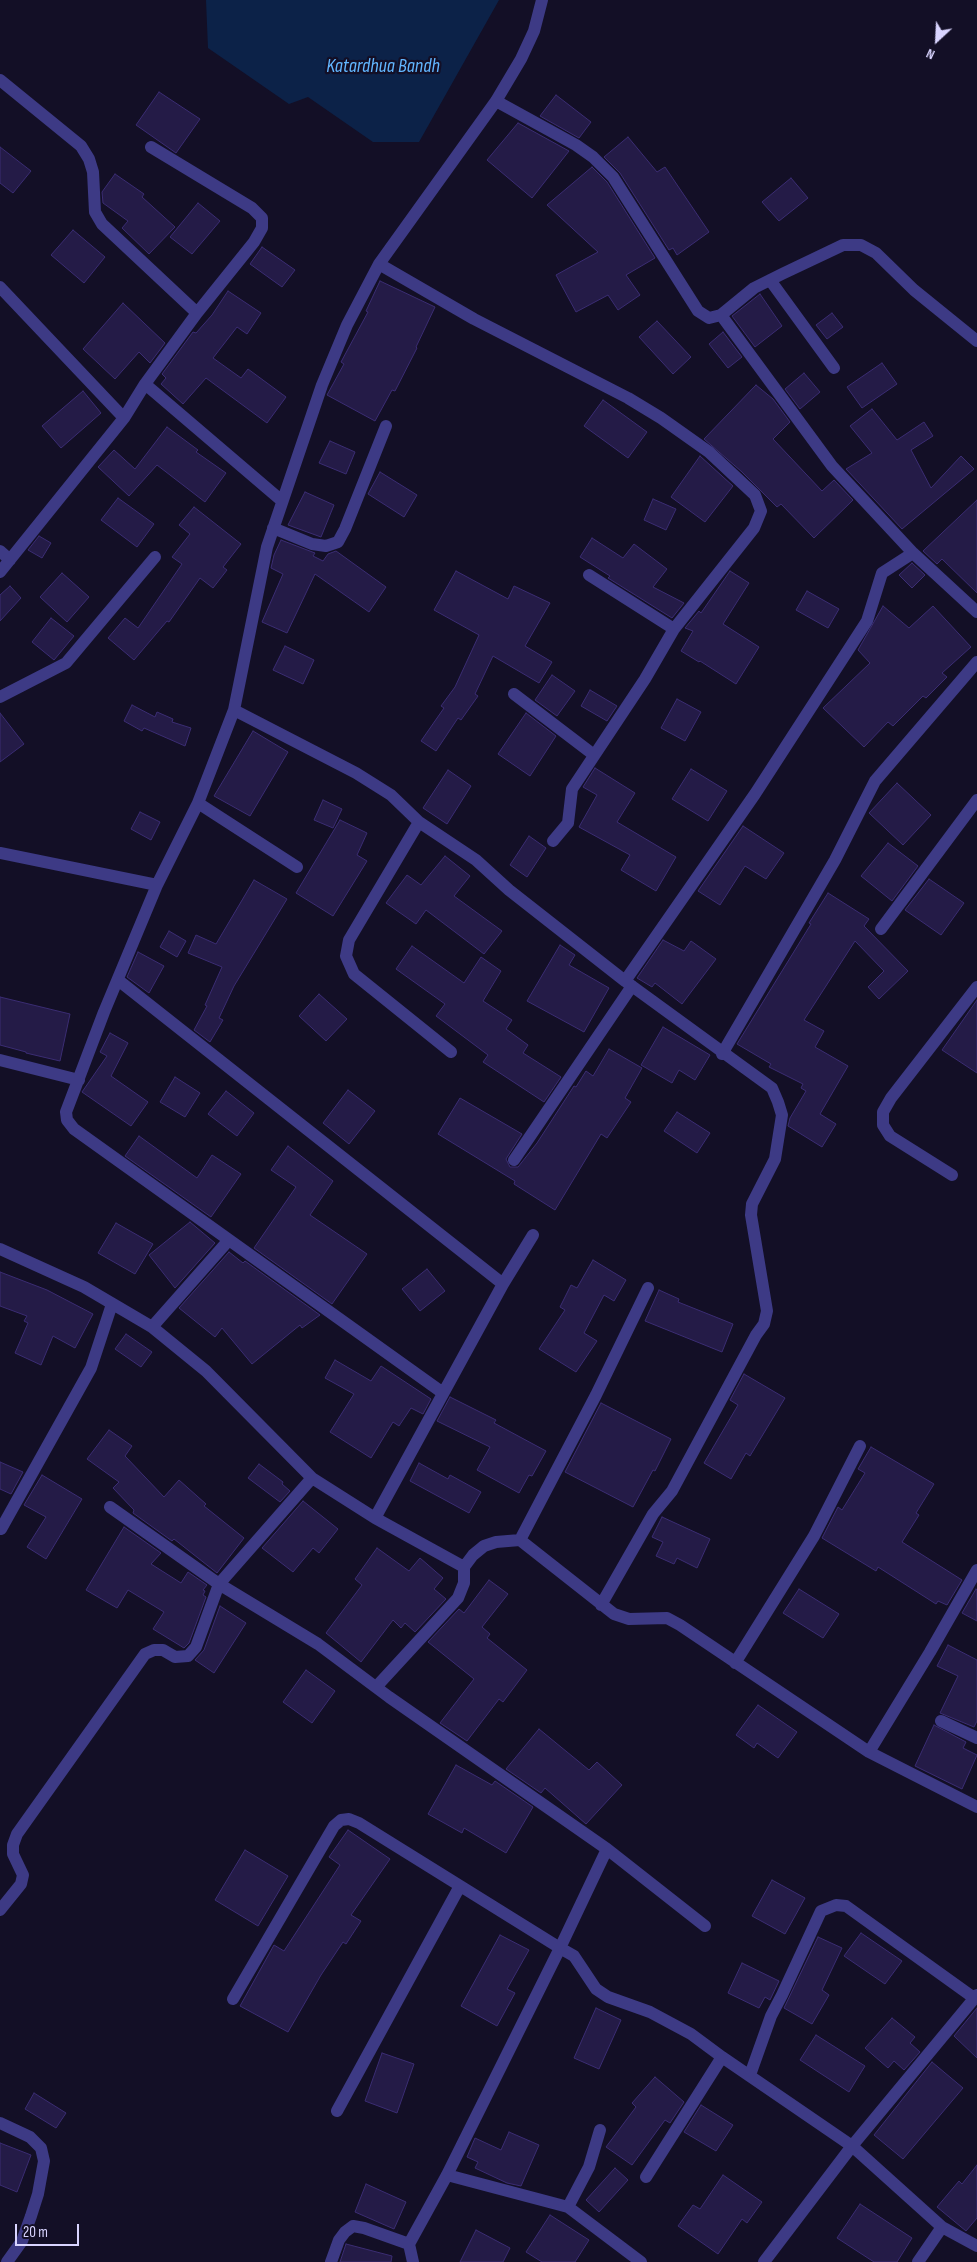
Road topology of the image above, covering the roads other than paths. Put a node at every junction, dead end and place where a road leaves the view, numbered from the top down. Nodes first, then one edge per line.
1 (542, 0) edge
2 (0, 80) edge
3 (496, 101) junction
4 (151, 148) dead end
5 (379, 264) junction
6 (770, 280) junction
7 (0, 287) edge
8 (197, 313) junction
9 (720, 315) junction
10 (977, 341) edge
11 (834, 368) dead end
12 (146, 384) junction
13 (124, 418) junction
14 (386, 426) dead end
15 (282, 501) junction
16 (273, 528) junction
17 (0, 551) edge
18 (913, 553) junction
19 (155, 557) dead end
20 (10, 560) junction
21 (0, 572) edge
22 (589, 575) dead end
23 (977, 612) edge
24 (674, 629) junction
25 (977, 662) edge
26 (514, 694) dead end
27 (0, 697) edge
28 (234, 710) junction
29 (594, 755) junction
30 (977, 800) edge
31 (198, 802) junction
32 (418, 822) junction
33 (554, 841) dead end
34 (0, 853) edge
35 (297, 867) dead end
36 (157, 885) junction
37 (881, 929) dead end
38 (118, 980) junction
39 (628, 984) junction
40 (977, 987) edge
41 (451, 1052) dead end
42 (722, 1054) junction
43 (0, 1060) edge
44 (79, 1080) junction
45 (514, 1160) dead end
46 (952, 1176) dead end
47 (533, 1235) dead end
48 (228, 1241) junction
49 (0, 1249) edge
50 (503, 1284) junction
51 (648, 1288) dead end
52 (112, 1304) junction
53 (152, 1327) junction
54 (443, 1393) junction
55 (860, 1446) dead end
56 (312, 1478) junction
57 (110, 1507) dead end
58 (375, 1518) junction
59 (1, 1529) edge
60 (520, 1540) junction
61 (464, 1567) junction
62 (977, 1570) edge
63 (219, 1584) junction
64 (601, 1605) junction
65 (735, 1663) junction
66 (377, 1686) junction
67 (941, 1721) dead end
68 (977, 1738) edge
69 (869, 1752) junction
70 (977, 1807) edge
71 (607, 1849) junction
72 (460, 1886) junction
73 (0, 1910) edge
74 (705, 1926) dead end
75 (560, 1948) junction
76 (976, 1996) edge
77 (233, 1999) dead end
78 (722, 2057) junction
79 (750, 2075) junction
80 (337, 2111) dead end
81 (0, 2123) edge
82 (600, 2130) dead end
83 (852, 2146) junction
84 (447, 2175) junction
85 (646, 2177) dead end
86 (568, 2207) junction
87 (942, 2227) junction
88 (974, 2241) edge
89 (409, 2244) junction
90 (7, 2262) edge
91 (331, 2262) edge
92 (413, 2262) edge
93 (641, 2262) edge
94 (764, 2262) edge
95 (918, 2262) edge

1 - 3 street
2 - 8 street
3 - 5 street
3 - 9 street
4 - 8 street
5 - 15 street
5 - 24 street
6 - 9 street
6 - 10 street
6 - 11 street
7 - 13 street
8 - 12 street
9 - 18 street
12 - 13 street
12 - 15 street
13 - 20 street
14 - 16 street
15 - 16 street
16 - 28 street
17 - 20 street
18 - 23 street
18 - 39 street
19 - 27 street
20 - 21 street
22 - 24 street
24 - 29 street
25 - 42 street
26 - 29 street
28 - 31 street
28 - 32 street
29 - 33 street
30 - 37 street
31 - 35 street
31 - 36 street
32 - 39 street
32 - 41 street
34 - 36 street
36 - 38 street
38 - 44 street
38 - 50 street
39 - 42 street
39 - 45 street
40 - 46 street
42 - 64 street
43 - 44 street
44 - 48 street
47 - 50 street
48 - 53 street
48 - 54 street
49 - 52 street
50 - 54 street
51 - 60 street
52 - 53 street
52 - 59 street
53 - 56 street
54 - 58 street
55 - 65 street
56 - 58 street
56 - 63 street
57 - 63 street
58 - 61 street
60 - 61 street
60 - 64 street
61 - 66 street
62 - 69 street
63 - 66 street
63 - 73 street
64 - 65 street
65 - 69 street
66 - 71 street
67 - 68 street
69 - 70 street
71 - 74 street
71 - 75 street
72 - 75 street
72 - 77 street
72 - 80 street
75 - 78 street
75 - 84 street
76 - 79 street
76 - 83 street
78 - 79 street
78 - 85 street
79 - 83 street
81 - 90 street
82 - 86 street
83 - 87 street
83 - 94 street
84 - 86 street
84 - 89 street
86 - 93 street
87 - 88 street
87 - 95 street
89 - 91 street
89 - 92 street

